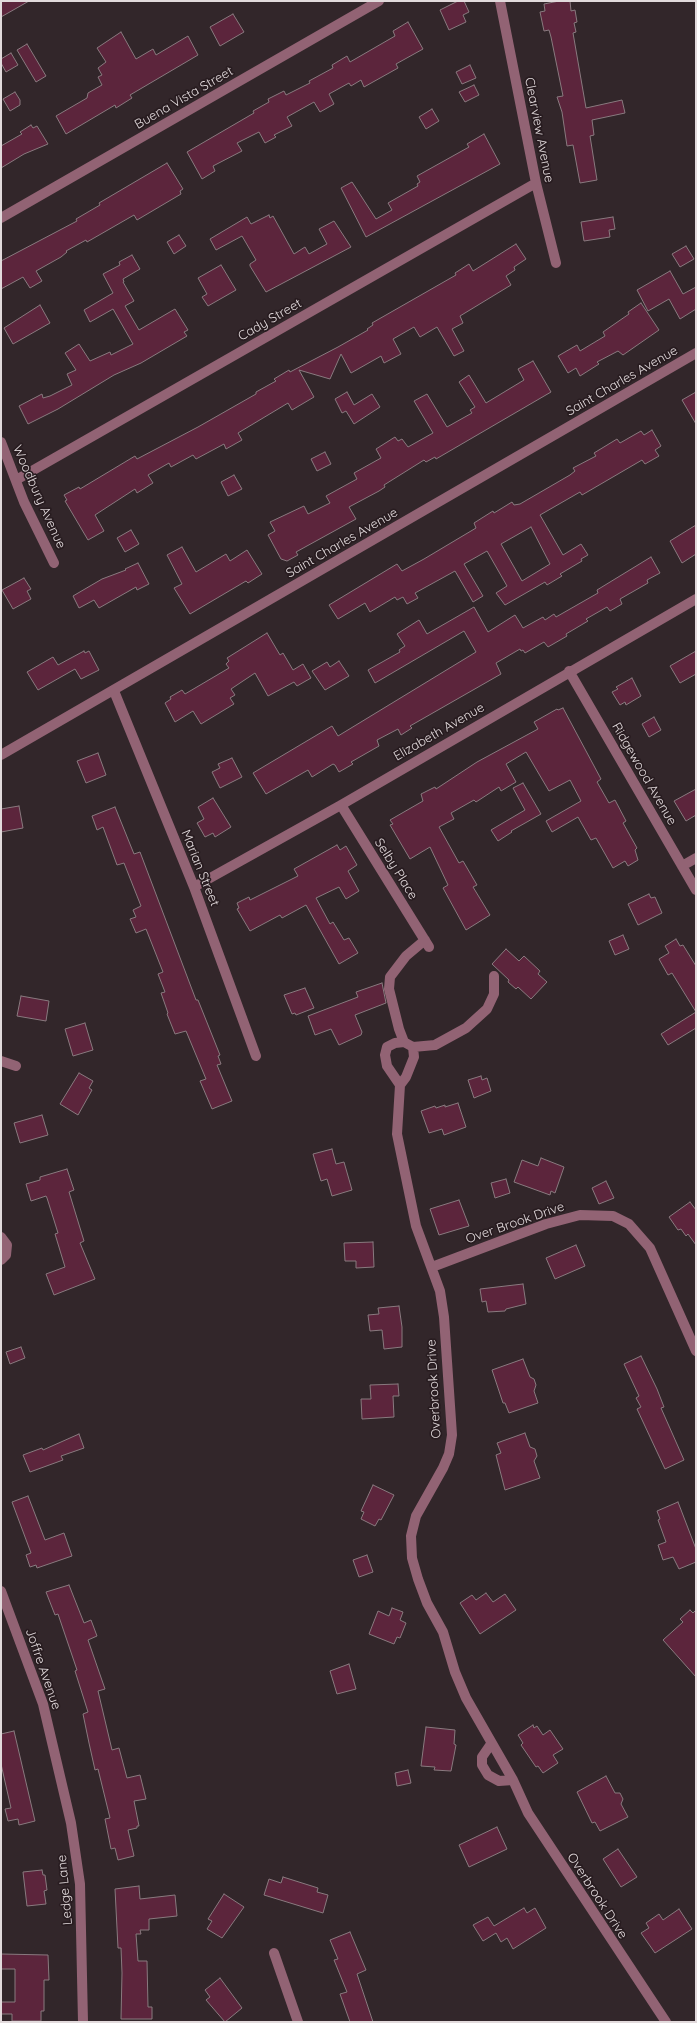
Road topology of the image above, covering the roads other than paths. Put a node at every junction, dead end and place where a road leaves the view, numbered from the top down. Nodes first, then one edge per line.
1 (379, 1) edge
2 (500, 1) edge
3 (536, 183) junction
4 (1, 218) edge
5 (556, 263) dead end
6 (696, 353) edge
7 (1, 442) edge
8 (16, 480) junction
9 (54, 563) dead end
10 (696, 599) edge
11 (570, 671) junction
12 (114, 691) junction
13 (1, 755) edge
14 (341, 805) junction
15 (696, 858) edge
16 (682, 866) junction
17 (194, 887) junction
18 (696, 890) edge
19 (494, 976) dead end
20 (409, 1045) junction
21 (256, 1056) dead end
22 (1, 1061) edge
23 (16, 1066) dead end
24 (400, 1085) junction
25 (1, 1237) edge
26 (1, 1260) edge
27 (432, 1267) junction
28 (696, 1351) edge
29 (1, 1591) edge
30 (492, 1744) junction
31 (55, 1757) joint
32 (513, 1780) junction
33 (274, 1953) dead end
34 (83, 2022) edge
35 (298, 2022) edge
36 (666, 2022) edge

1 - 4 street, Buena Vista Street
2 - 3 street, Clearview Avenue
3 - 5 street, Clearview Avenue
3 - 8 street, Cady Street
6 - 12 street, Saint Charles Avenue
7 - 8 street, Woodbury Avenue
8 - 9 street, Woodbury Avenue
10 - 11 street, Elizabeth Avenue
11 - 14 street, Elizabeth Avenue
11 - 16 street, Ridgewood Avenue
12 - 13 street, Saint Charles Avenue
12 - 17 street, Marian Street
14 - 17 street, Elizabeth Avenue
14 - 20 street, Selby Place
15 - 16 street
16 - 18 street, Ridgewood Avenue
17 - 21 street, Marian Street
19 - 20 street
20 - 24 street
20 - 24 street
22 - 23 street
24 - 27 street, Overbrook Drive
25 - 26 street
27 - 28 street, Over Brook Drive
27 - 30 street, Overbrook Drive
29 - 31 street, Joffre Avenue
30 - 32 street, Overbrook Drive
30 - 32 street
31 - 34 street, Ledge Lane
32 - 36 street, Overbrook Drive
33 - 35 street

